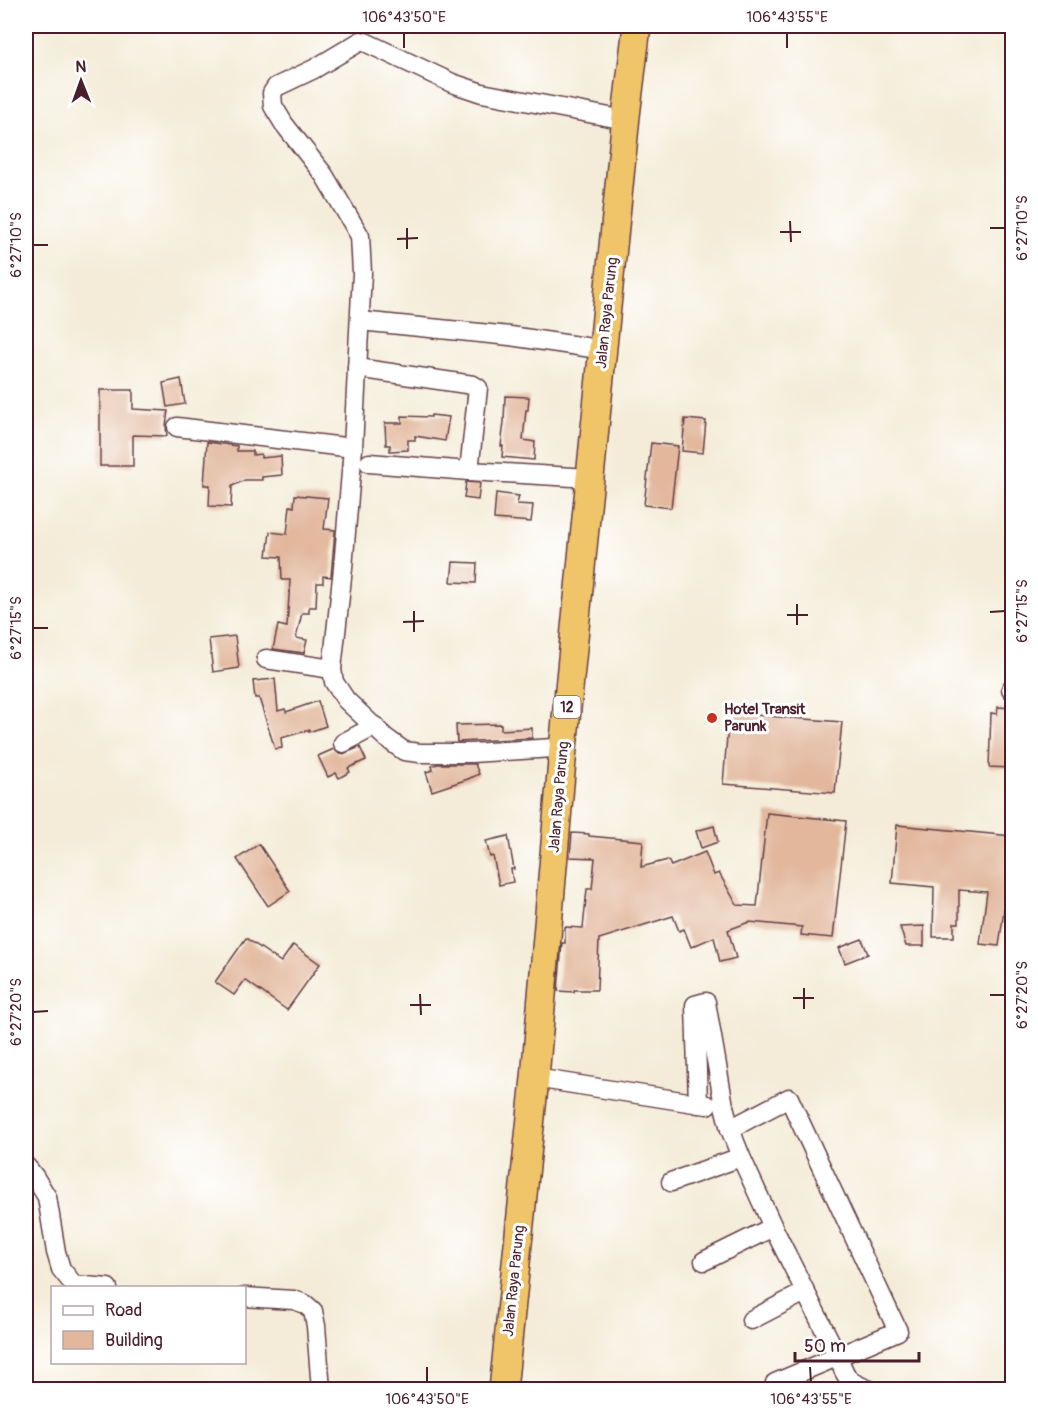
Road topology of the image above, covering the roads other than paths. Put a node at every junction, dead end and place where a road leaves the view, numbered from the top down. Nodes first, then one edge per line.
1 (624, 26) edge
2 (637, 26) edge
3 (615, 118) junction
4 (360, 321) junction
5 (592, 348) junction
6 (357, 368) junction
7 (177, 427) dead end
8 (352, 448) junction
9 (369, 463) dead end
10 (469, 471) junction
11 (585, 477) junction
12 (266, 659) dead end
13 (332, 669) junction
14 (375, 726) junction
15 (343, 743) dead end
16 (558, 749) junction
17 (535, 1078) junction
18 (698, 1104) junction
19 (724, 1106) junction
20 (730, 1129) junction
21 (741, 1157) junction
22 (26, 1166) edge
23 (671, 1182) dead end
24 (773, 1227) junction
25 (704, 1261) dead end
26 (91, 1286) edge
27 (805, 1292) junction
28 (246, 1297) edge
29 (751, 1320) dead end
30 (838, 1357) junction
31 (775, 1383) dead end
32 (321, 1389) edge
33 (496, 1389) edge
34 (503, 1389) edge
35 (870, 1389) edge

1 - 3 highway, Jalan Raya Parung / 12
2 - 11 highway, Jalan Raya Parung / 12
3 - 4 street
3 - 5 highway, Jalan Raya Parung / 12
4 - 5 street
4 - 6 street
5 - 11 highway, Jalan Raya Parung / 12
6 - 8 street
6 - 10 street
7 - 8 street
8 - 13 street
9 - 10 street
10 - 11 street
11 - 16 highway, Jalan Raya Parung / 12
12 - 13 street
13 - 14 street
14 - 15 street
14 - 16 street
16 - 17 highway, Jalan Raya Parung / 12
16 - 33 highway, Jalan Raya Parung / 12
17 - 18 street
17 - 34 highway, Jalan Raya Parung / 12
18 - 19 street
18 - 19 street
19 - 20 street
20 - 21 street
20 - 30 street
21 - 23 street
21 - 24 street
22 - 26 street
24 - 25 street
24 - 27 street
27 - 29 street
27 - 30 street
28 - 32 street
30 - 31 street
30 - 35 street

